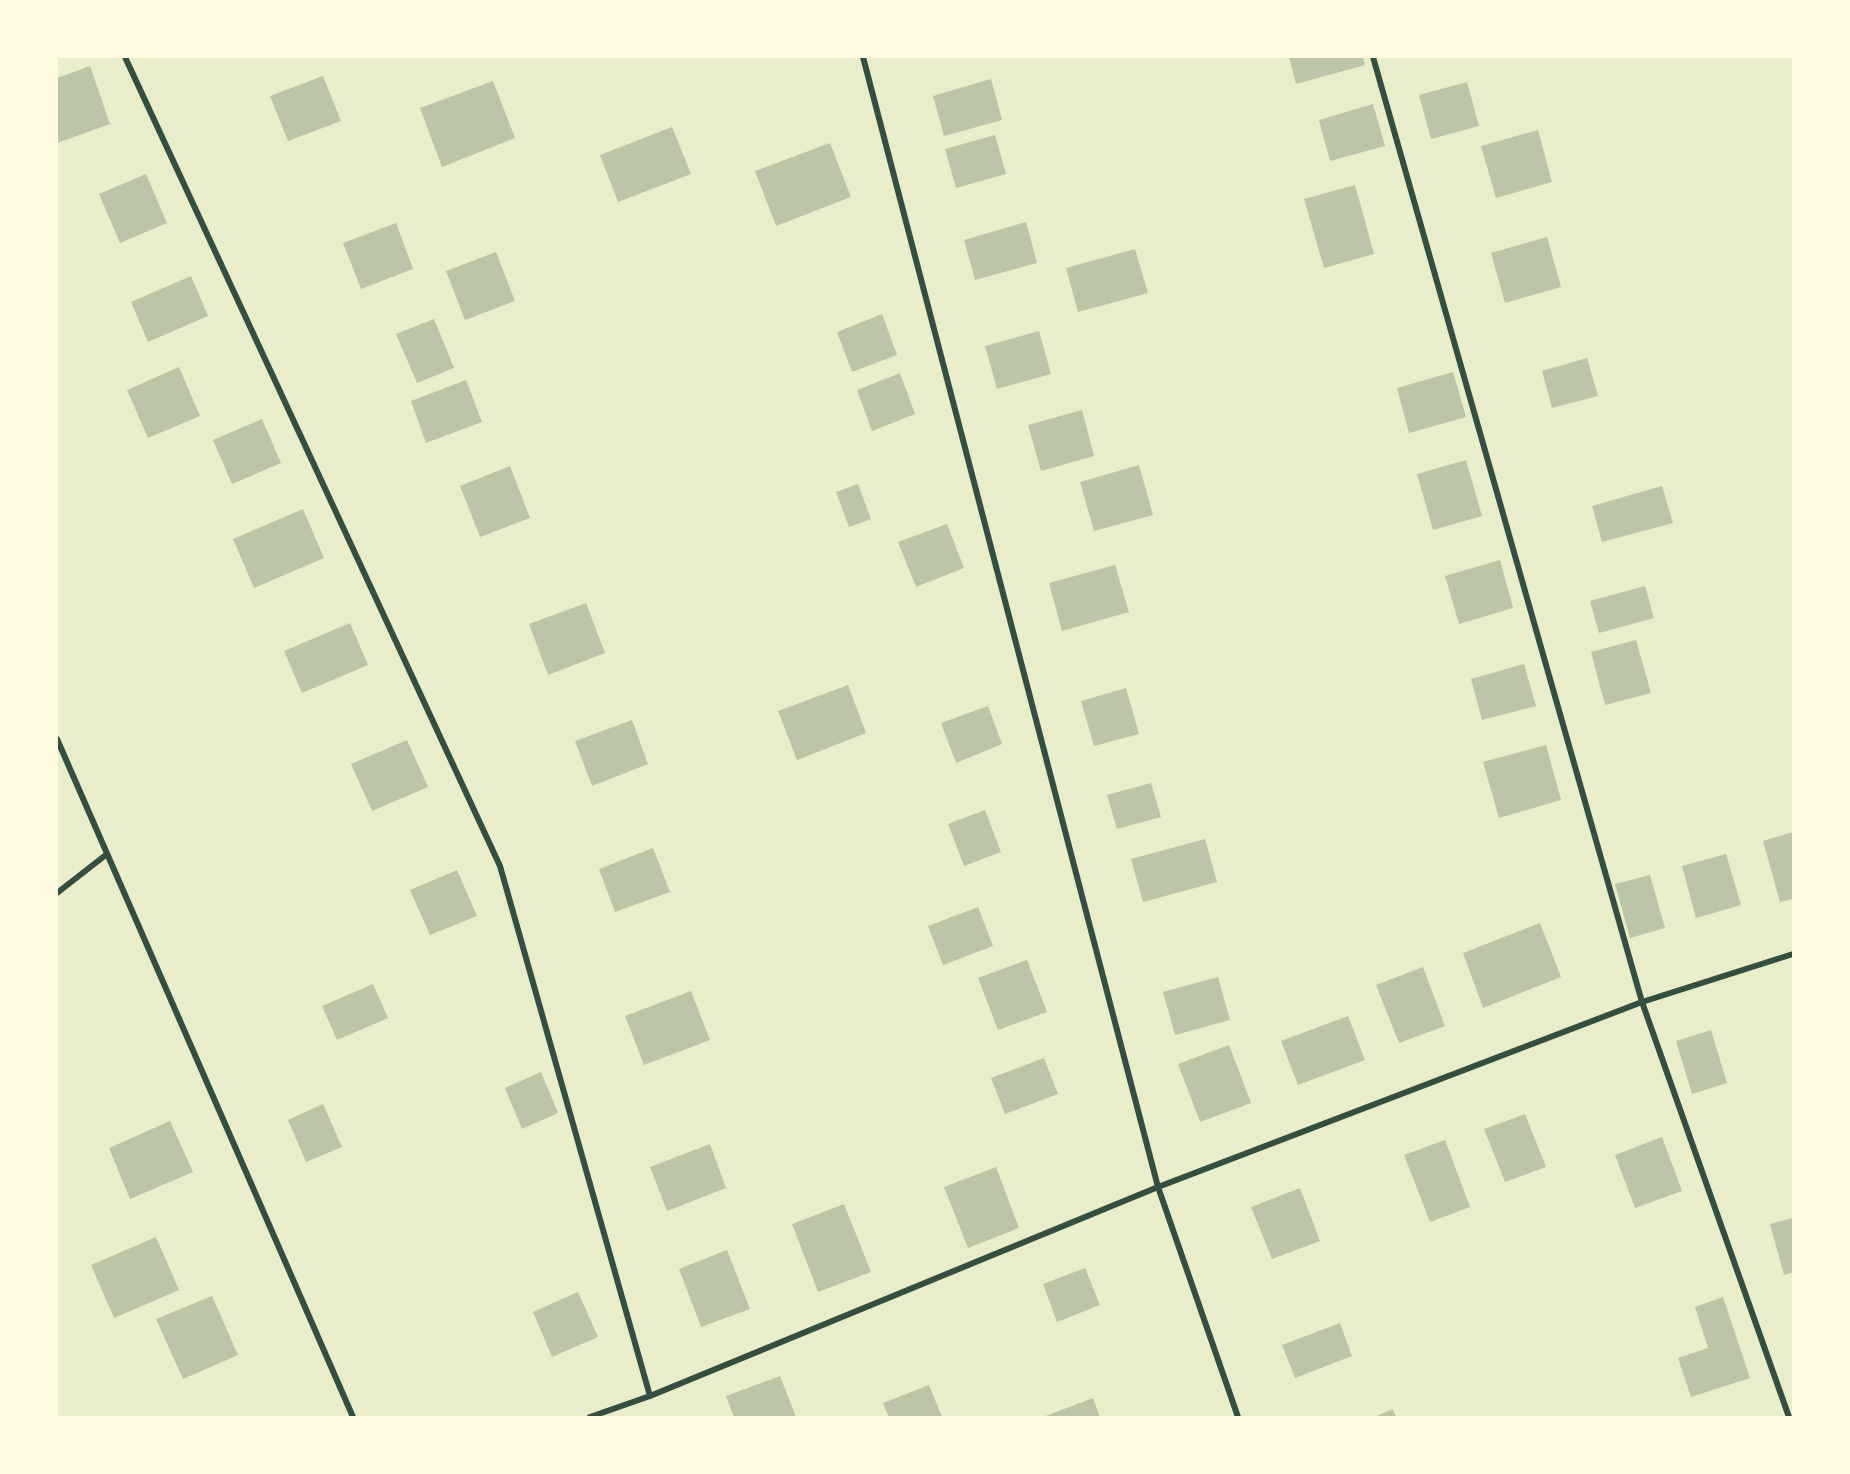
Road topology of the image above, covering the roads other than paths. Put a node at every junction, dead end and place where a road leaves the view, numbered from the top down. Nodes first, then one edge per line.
1 (125, 57) edge
2 (863, 57) edge
3 (1373, 57) edge
4 (57, 739) edge
5 (107, 854) junction
6 (57, 893) edge
7 (1793, 954) edge
8 (1642, 1002) junction
9 (1158, 1187) junction
10 (650, 1396) junction
11 (353, 1417) edge
12 (590, 1417) edge
13 (1238, 1417) edge
14 (1789, 1417) edge

1 - 10 street
2 - 9 street
3 - 8 street
4 - 5 street
5 - 6 street
5 - 11 street
7 - 8 street
8 - 9 street
8 - 14 street
9 - 10 street
9 - 13 street
10 - 12 street

